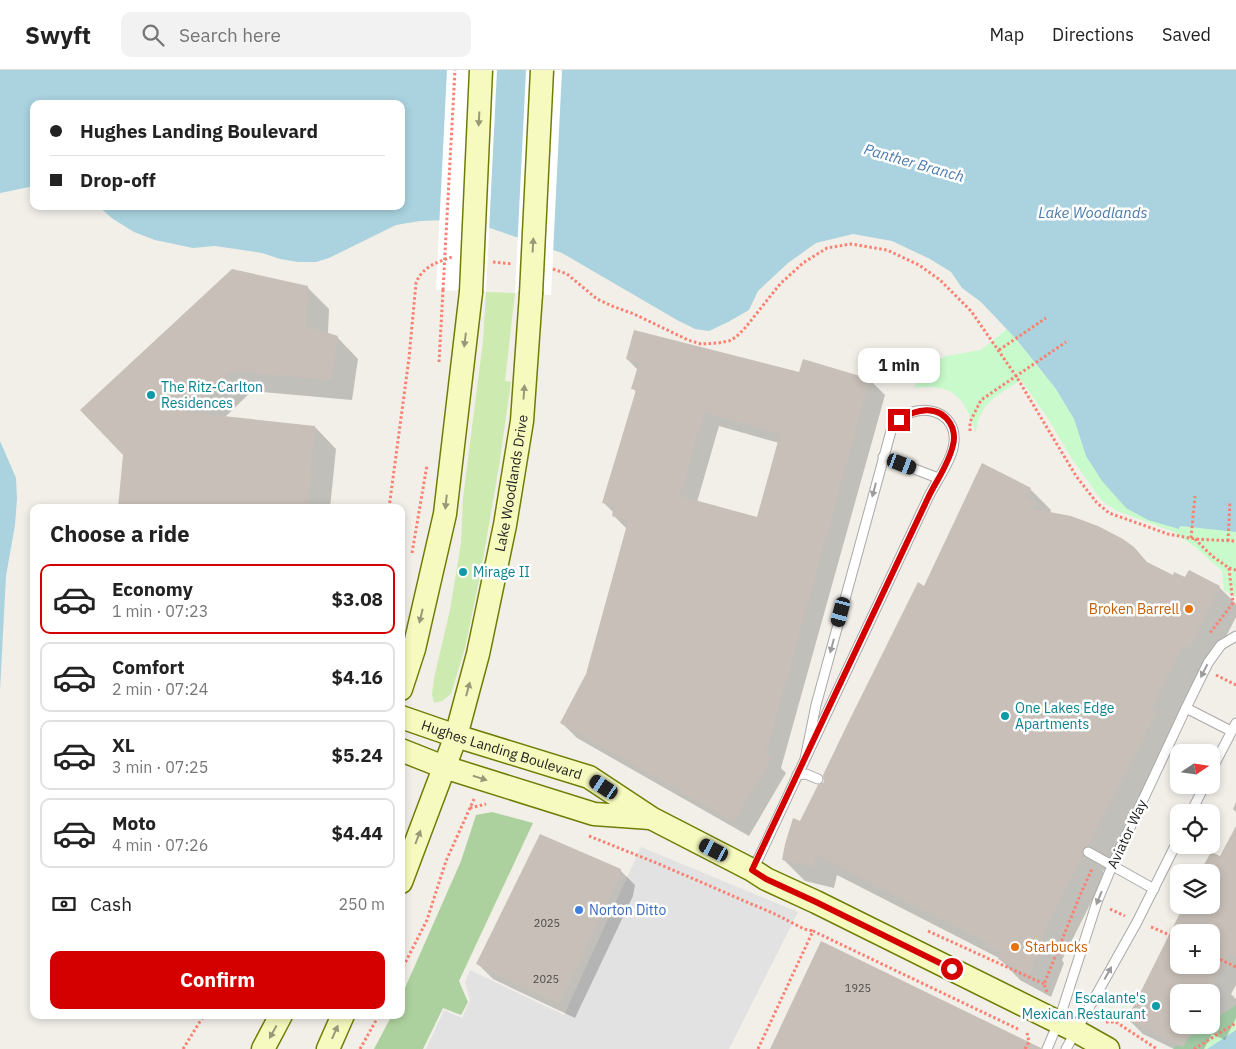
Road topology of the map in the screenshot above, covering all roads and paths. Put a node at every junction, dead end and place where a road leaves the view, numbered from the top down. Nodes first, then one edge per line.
1 (455, 70) edge
2 (481, 70) edge
3 (542, 70) edge
4 (461, 258) dead end
5 (489, 262) dead end
6 (517, 265) dead end
7 (547, 268) dead end
8 (1046, 318) dead end
9 (1066, 342) dead end
10 (998, 350) junction
11 (439, 368) dead end
12 (1016, 376) junction
13 (883, 457) junction
14 (428, 460) dead end
15 (938, 478) junction
16 (1195, 496) dead end
17 (1230, 501) dead end
18 (390, 504) edge
19 (1191, 538) junction
20 (1228, 541) junction
21 (1236, 541) edge
22 (412, 555) dead end
23 (1229, 568) dead end
24 (1236, 570) edge
25 (1236, 636) edge
26 (405, 677) edge
27 (1186, 708) junction
28 (405, 718) edge
29 (1233, 727) edge
30 (456, 736) junction
31 (405, 752) edge
32 (1220, 753) edge
33 (805, 759) junction
34 (444, 767) junction
35 (797, 775) junction
36 (482, 779) junction
37 (818, 779) dead end
38 (489, 803) dead end
39 (470, 808) junction
40 (651, 818) junction
41 (581, 833) dead end
42 (1088, 852) dead end
43 (1171, 854) edge
44 (1112, 866) junction
45 (752, 870) junction
46 (405, 871) edge
47 (1154, 889) junction
48 (813, 931) junction
49 (1220, 959) edge
50 (405, 963) edge
51 (1236, 967) edge
52 (1042, 1002) junction
53 (202, 1019) edge
54 (279, 1019) edge
55 (341, 1019) edge
56 (377, 1019) edge
57 (1236, 1023) edge
58 (1026, 1033) junction
59 (1067, 1034) edge
60 (183, 1049) edge
61 (263, 1049) edge
62 (328, 1049) edge
63 (360, 1049) edge
64 (758, 1049) edge
65 (1025, 1049) edge
66 (1047, 1049) edge
67 (1108, 1049) edge
68 (1194, 1049) edge

1 - 11 path, bridge
2 -> 26 main road, bridge
30 -> 3 main road, Lake Woodlands Drive, bridge
4 - 18 path
5 - 6 path
7 - 10 path
8 - 10 path
9 - 12 path
10 - 12 path
12 - 19 path
13 - 15 lane
13 - 15 lane
13 -> 33 lane
14 - 22 path
15 - 33 lane
16 - 19 path
17 - 20 path
19 - 20 path
20 - 21 path
23 - 24 path
25 -> 27 lane, Aviator Way
27 - 29 lane
27 - 44 lane, Aviator Way
28 - 30 main road, Hughes Landing Boulevard
29 - 32 lane
30 - 34 main road, Lake Woodlands Drive
30 - 40 main road, Hughes Landing Boulevard
31 - 34 main road, Hughes Landing Boulevard
33 - 35 lane
34 -> 36 main road, Hughes Landing Boulevard
46 -> 34 main road, Lake Woodlands Drive
35 - 37 lane
35 - 45 lane
36 - 39 path
36 - 40 main road, Hughes Landing Boulevard
38 - 39 path
39 - 50 path
40 - 45 main road, Hughes Landing Boulevard
41 - 48 path
42 - 44 lane
43 - 47 lane, Aviator Way
44 - 47 lane
44 -> 59 lane, Aviator Way
45 - 52 main road, Hughes Landing Boulevard
59 -> 47 lane, Aviator Way
48 - 58 path
48 - 64 path
49 - 51 path
52 - 58 path
52 - 59 main road, Hughes Landing Boulevard
53 - 60 path
54 -> 61 main road
62 -> 55 main road
56 - 63 path
57 - 68 path
58 - 65 path
59 - 66 lane, Aviator Way
59 - 67 main road, Hughes Landing Boulevard

